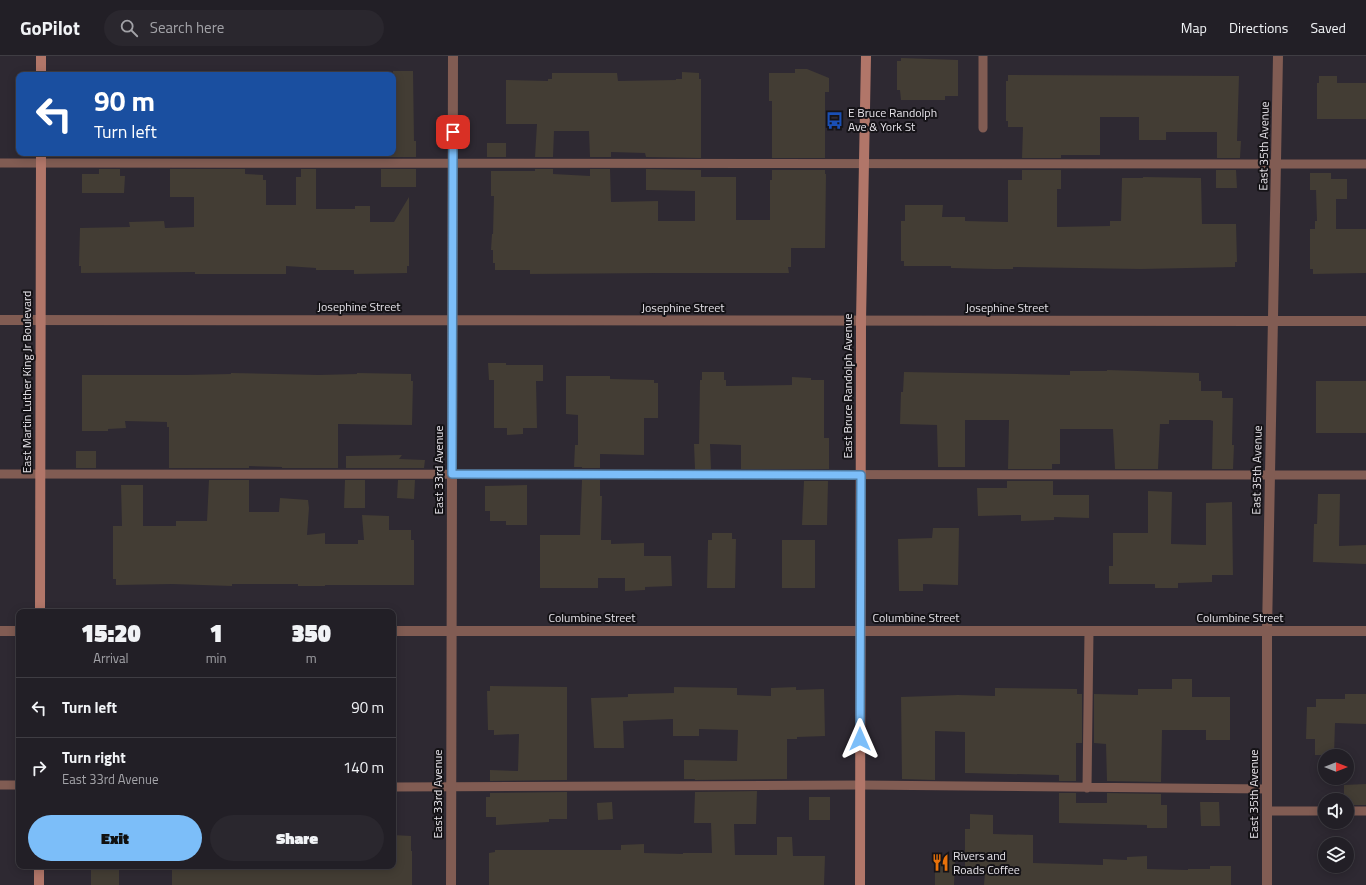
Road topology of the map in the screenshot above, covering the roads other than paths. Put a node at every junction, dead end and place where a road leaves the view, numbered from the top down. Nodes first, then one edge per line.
1 (41, 56) edge
2 (453, 56) edge
3 (866, 56) edge
4 (983, 56) edge
5 (1278, 56) edge
6 (41, 72) edge
7 (983, 128) dead end
8 (41, 158) edge
9 (0, 163) edge
10 (453, 163) junction
11 (864, 163) junction
12 (1277, 164) junction
13 (1366, 164) edge
14 (0, 320) edge
15 (40, 320) junction
16 (452, 320) junction
17 (861, 321) junction
18 (1274, 321) junction
19 (1366, 321) edge
20 (0, 474) edge
21 (40, 474) junction
22 (452, 474) junction
23 (861, 475) junction
24 (1270, 475) junction
25 (1366, 475) edge
26 (40, 609) edge
27 (0, 631) edge
28 (16, 631) edge
29 (396, 631) edge
30 (451, 631) junction
31 (861, 631) junction
32 (1089, 631) junction
33 (1267, 631) junction
34 (1366, 631) edge
35 (0, 785) edge
36 (16, 785) edge
37 (860, 785) junction
38 (396, 787) edge
39 (451, 787) junction
40 (1087, 788) junction
41 (1267, 789) junction
42 (1267, 811) junction
43 (1318, 811) edge
44 (1354, 811) edge
45 (1366, 811) edge
46 (39, 869) edge
47 (39, 885) edge
48 (451, 885) edge
49 (860, 885) edge
50 (1267, 885) edge

1 - 6 street
2 - 10 street, East 33rd Avenue
3 - 11 street, East Bruce Randolph Avenue
4 - 7 lane
5 - 12 street, East 35th Avenue
8 - 9 lane
8 - 10 lane
8 - 15 street, East Martin Luther King Jr Boulevard
10 - 11 lane
10 - 16 street, East 33rd Avenue
11 - 12 lane
11 - 17 street, East Bruce Randolph Avenue
12 - 13 lane
12 - 18 street, East 35th Avenue
14 - 15 street, Josephine Street
15 - 16 street, Josephine Street
15 - 21 street, East Martin Luther King Jr Boulevard
16 - 17 street, Josephine Street
16 - 22 street, East 33rd Avenue
17 - 18 street, Josephine Street
17 - 23 street, East Bruce Randolph Avenue
18 - 19 street, Josephine Street
18 - 24 street, East 35th Avenue
20 - 21 lane
21 - 22 lane
21 - 26 street, East Martin Luther King Jr Boulevard
22 - 23 lane
22 - 30 street, East 33rd Avenue
23 - 24 lane
23 - 31 street, East Bruce Randolph Avenue
24 - 25 lane
24 - 33 street, East 35th Avenue
27 - 28 street
29 - 30 street, Columbine Street
30 - 31 street, Columbine Street
30 - 39 street, East 33rd Avenue
31 - 32 street, Columbine Street
31 - 37 street, East Bruce Randolph Avenue
32 - 33 street, Columbine Street
32 - 40 lane
33 - 34 street, Columbine Street
33 - 41 street, East 35th Avenue
35 - 36 lane
37 - 39 lane
37 - 40 lane
37 - 49 street, East Bruce Randolph Avenue
38 - 39 lane
39 - 48 street, East 33rd Avenue
40 - 41 lane
41 - 42 street, East 35th Avenue
42 - 43 lane
42 - 50 street, East 35th Avenue
44 - 45 lane
46 - 47 street

